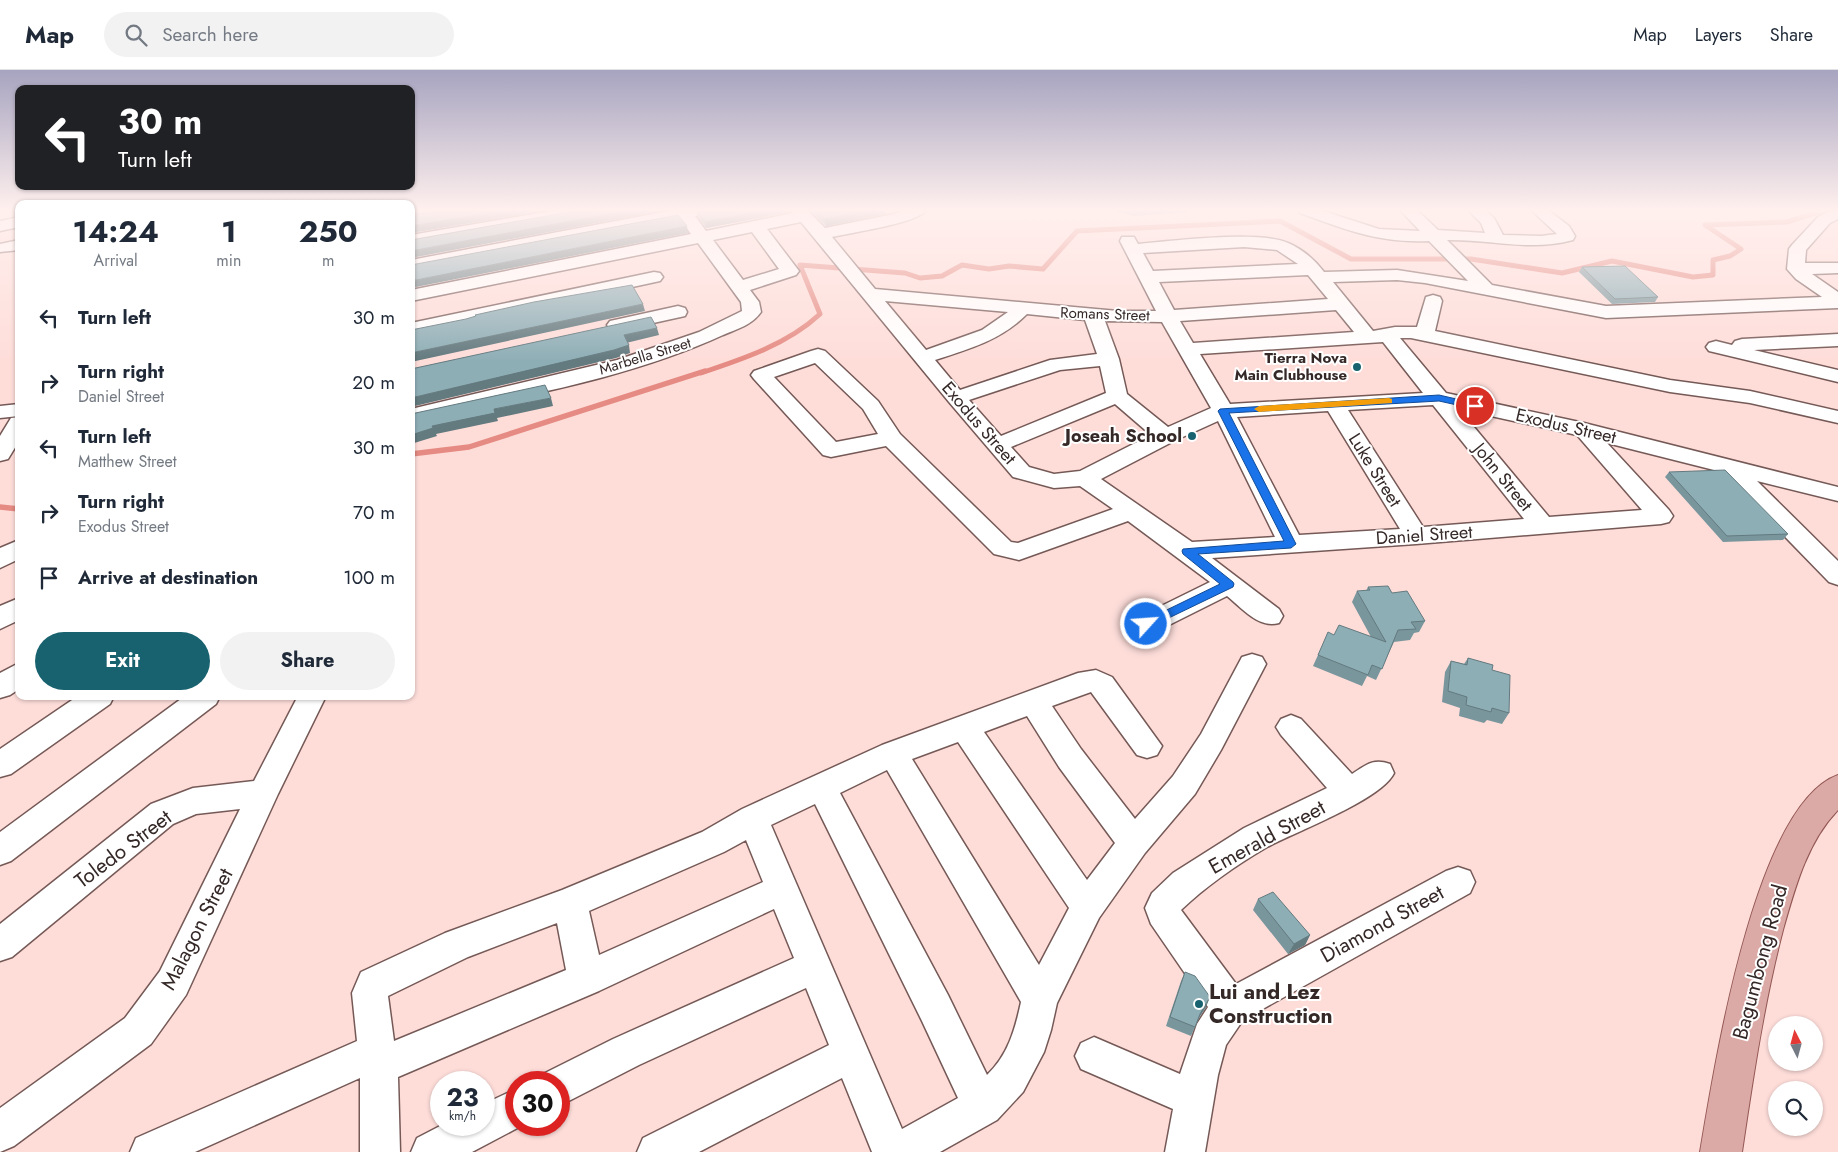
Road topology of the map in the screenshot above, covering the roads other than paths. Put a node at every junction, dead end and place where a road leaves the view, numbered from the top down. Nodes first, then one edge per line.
1 (434, 260) edge
2 (585, 260) edge
3 (643, 260) edge
4 (720, 260) edge
5 (782, 260) edge
6 (842, 260) edge
7 (1138, 260) edge
8 (1302, 260) edge
9 (1458, 260) edge
10 (1797, 260) edge
11 (415, 264) edge
12 (1838, 268) edge
13 (1796, 269) junction
14 (1316, 273) junction
15 (1147, 277) junction
16 (740, 287) junction
17 (1486, 289) junction
18 (869, 294) junction
19 (415, 295) edge
20 (666, 295) junction
21 (1433, 301) dead end
22 (1838, 301) edge
23 (1341, 304) junction
24 (1022, 309) junction
25 (1093, 315) junction
26 (1168, 316) junction
27 (415, 328) edge
28 (602, 329) edge
29 (1426, 334) junction
30 (1378, 337) junction
31 (697, 340) junction
32 (1838, 340) edge
33 (1187, 349) junction
34 (923, 357) junction
35 (1109, 359) junction
36 (1838, 376) edge
37 (1117, 396) junction
38 (956, 398) junction
39 (1439, 398) junction
40 (1334, 404) junction
41 (15, 410) edge
42 (1223, 411) junction
43 (0, 412) edge
44 (415, 414) edge
45 (1838, 417) edge
46 (1584, 430) junction
47 (15, 434) edge
48 (1166, 436) junction
49 (891, 438) junction
50 (997, 445) junction
51 (7, 454) edge
52 (1730, 466) junction
53 (1085, 478) junction
54 (1838, 494) edge
55 (1132, 511) junction
56 (1542, 526) junction
57 (1416, 536) junction
58 (1291, 544) junction
59 (15, 550) edge
60 (1187, 551) junction
61 (0, 559) edge
62 (1838, 576) edge
63 (1229, 584) junction
64 (1270, 616) dead end
65 (1146, 624) dead end
66 (1252, 664) dead end
67 (15, 677) edge
68 (0, 687) edge
69 (94, 700) edge
70 (201, 700) edge
71 (310, 700) edge
72 (1033, 701) junction
73 (964, 727) junction
74 (1291, 727) dead end
75 (1147, 746) dead end
76 (893, 754) junction
77 (0, 766) edge
78 (1379, 774) dead end
79 (823, 789) junction
80 (1838, 789) edge
81 (1349, 792) junction
82 (263, 793) junction
83 (753, 819) junction
84 (1134, 842) junction
85 (0, 851) edge
86 (1458, 882) dead end
87 (782, 889) junction
88 (570, 903) junction
89 (1087, 907) junction
90 (0, 945) edge
91 (815, 966) junction
92 (586, 979) junction
93 (1040, 1000) junction
94 (1230, 1007) junction
95 (851, 1054) junction
96 (1094, 1056) dead end
97 (378, 1059) junction
98 (570, 1080) edge
99 (1195, 1099) junction
100 (983, 1106) junction
101 (505, 1114) edge
102 (0, 1132) edge
103 (374, 1149) edge
104 (150, 1152) edge
105 (432, 1152) edge
106 (658, 1152) edge
107 (892, 1152) edge
108 (901, 1152) edge
109 (1185, 1152) edge
110 (1721, 1152) edge

1 - 11 street
2 - 19 street
3 - 20 street
4 - 16 street, Marbella Street
5 - 16 street
6 - 18 street, Exodus Street
7 - 15 street, John Street
8 - 14 street, John Street
9 - 17 street
10 - 13 street
12 - 13 street
13 - 22 street
14 - 15 street
14 - 17 street
14 - 23 street, John Street
15 - 26 street
16 - 31 street, Marbella Street
17 - 22 street
18 - 24 street, Romans Street
18 - 34 street, Exodus Street
20 - 27 street
20 - 28 street
20 - 31 street
21 - 29 street
23 - 26 street, Romans Street
23 - 30 street, John Street
24 - 25 street, Romans Street
24 - 34 street
25 - 26 street, Romans Street
25 - 35 street
26 - 33 street
29 - 30 street
29 - 45 street
30 - 33 street
30 - 39 street, John Street
31 - 44 street, Marbella Street
32 - 36 street
33 - 42 street
34 - 38 street, Exodus Street
35 - 37 street
35 - 38 street
37 - 48 street
37 - 50 street
38 - 50 street, Exodus Street
39 - 40 street, Exodus Street
39 - 46 street, Exodus Street
39 - 56 street, John Street
40 - 42 street, Exodus Street
40 - 57 street, Luke Street
41 - 43 street
42 - 48 street, Exodus Street
42 - 58 street
46 - 52 street, Exodus Street
46 - 56 street, Daniel Street
47 - 51 street
48 - 53 street, Exodus Street
49 - 49 street
49 - 55 street
50 - 53 street, Exodus Street
52 - 54 street, Exodus Street
52 - 62 street
53 - 55 street
55 - 60 street
56 - 57 street, Daniel Street
57 - 58 street, Daniel Street
58 - 60 street, Daniel Street
59 - 61 street
60 - 63 street
63 - 64 street
63 - 65 street
66 - 84 street
67 - 68 street
69 - 77 street
70 - 85 street
71 - 82 street, Malagon Street
72 - 73 street
72 - 75 street
72 - 84 street
73 - 76 street
73 - 89 street
74 - 81 street
76 - 79 street
76 - 93 street
78 - 81 street, Emerald Street
79 - 83 street
79 - 100 street
80 - 110 main road, Bagumbong Road
81 - 94 street, Emerald Street
82 - 90 street, Toledo Street
82 - 102 street, Malagon Street
83 - 87 street
83 - 88 street
84 - 89 street
86 - 94 street, Diamond Street
87 - 91 street
87 - 92 street
88 - 92 street
88 - 97 street
89 - 93 street
91 - 95 street
91 - 98 street
92 - 97 street
93 - 100 street
94 - 99 street, Diamond Street
95 - 106 street
95 - 107 street
96 - 99 street
97 - 103 street
97 - 104 street
99 - 109 street, Diamond Street
100 - 108 street
101 - 105 street

